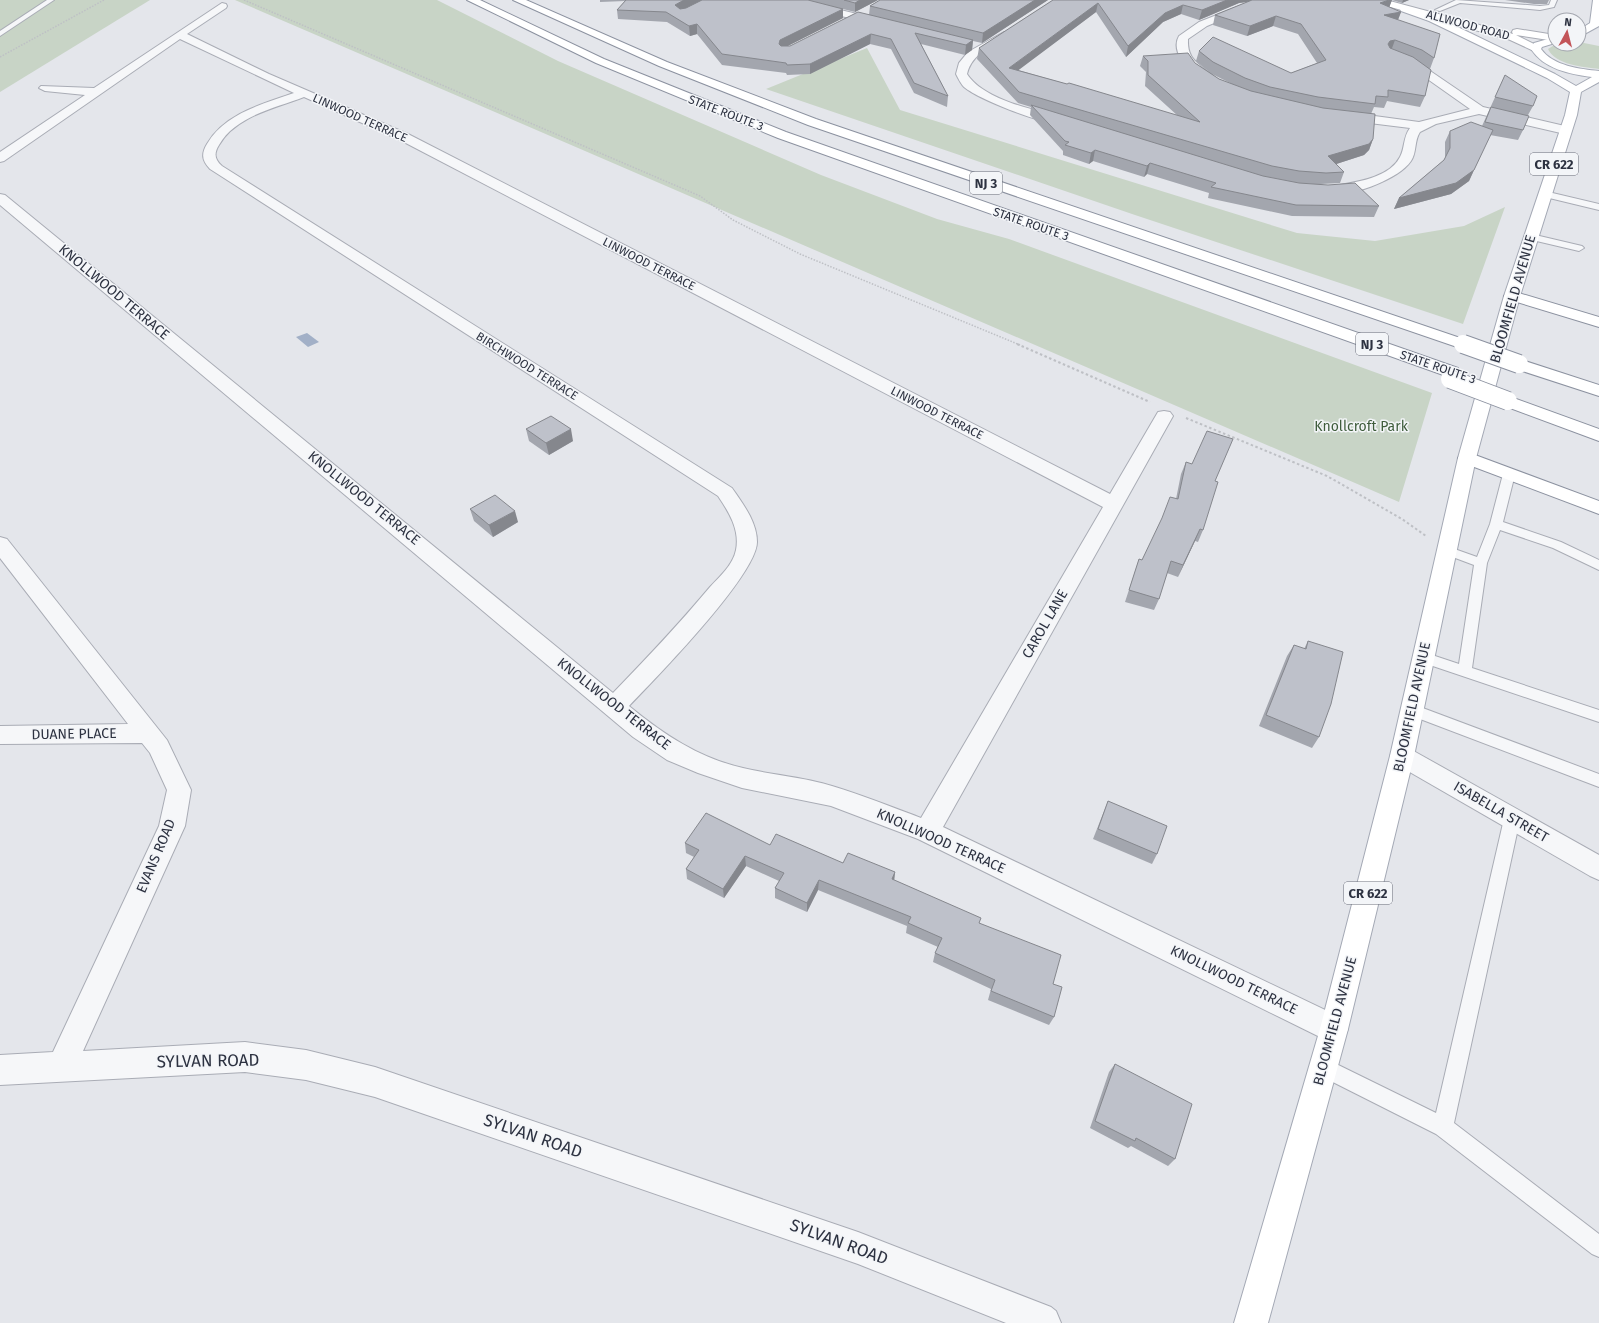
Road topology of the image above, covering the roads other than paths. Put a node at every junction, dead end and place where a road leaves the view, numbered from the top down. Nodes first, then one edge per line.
1 (51, 0) edge
2 (472, 0) edge
3 (518, 0) edge
4 (787, 0) edge
5 (1264, 0) edge
6 (1375, 0) edge
7 (1459, 0) edge
8 (1554, 0) edge
9 (1598, 0) edge
10 (1404, 4) edge
11 (222, 6) dead end
12 (869, 10) dead end
13 (1438, 10) junction
14 (1598, 12) edge
15 (856, 17) junction
16 (842, 24) edge
17 (886, 24) edge
18 (1598, 26) edge
19 (1014, 29) edge
20 (1587, 31) edge
21 (0, 34) edge
22 (180, 35) junction
23 (1547, 37) edge
24 (1547, 41) edge
25 (968, 44) edge
26 (982, 48) junction
27 (1536, 49) junction
28 (1396, 57) edge
29 (1554, 64) junction
30 (1599, 74) edge
31 (1599, 78) edge
32 (1212, 80) edge
33 (45, 88) dead end
34 (1576, 91) junction
35 (96, 92) junction
36 (304, 93) junction
37 (1479, 110) junction
38 (1331, 114) edge
39 (1068, 123) edge
40 (1420, 126) junction
41 (1565, 130) junction
42 (0, 158) edge
43 (1319, 191) edge
44 (1544, 194) junction
45 (0, 198) edge
46 (1599, 207) edge
47 (1531, 237) junction
48 (1579, 248) dead end
49 (1512, 296) junction
50 (1599, 322) edge
51 (1521, 358) junction
52 (1599, 378) edge
53 (1599, 391) edge
54 (1509, 397) junction
55 (1165, 412) road end
56 (1599, 424) edge
57 (1599, 436) edge
58 (1468, 458) junction
59 (1509, 474) junction
60 (1113, 504) junction
61 (1599, 508) edge
62 (1496, 524) junction
63 (0, 544) edge
64 (1446, 550) junction
65 (1481, 563) junction
66 (1599, 565) edge
67 (1423, 657) junction
68 (1465, 671) junction
69 (614, 707) junction
70 (1412, 710) junction
71 (1599, 716) edge
72 (147, 733) junction
73 (0, 735) edge
74 (1402, 756) junction
75 (1599, 780) edge
76 (1512, 818) junction
77 (927, 831) junction
78 (1599, 868) edge
79 (1334, 1029) junction
80 (61, 1067) junction
81 (1324, 1067) junction
82 (0, 1070) edge
83 (1443, 1127) junction
84 (1599, 1247) edge
85 (1044, 1323) edge
86 (1251, 1323) edge

1 - 21 lane
2 - 54 main road, STATE ROUTE 3 / NJ 3, bridge
3 - 51 main road, STATE ROUTE 3, bridge
4 - 15 street
5 - 32 street
6 - 10 main road, ALLWOOD ROAD
7 - 8 lane
7 - 13 lane
9 - 14 main road
10 - 13 main road, ALLWOOD ROAD
10 - 27 main road, ALLWOOD ROAD
10 - 34 main road
11 - 22 street
12 - 15 street
13 - 23 main road, ALLWOOD ROAD
14 - 18 main road
15 - 16 street
15 - 17 street
18 - 20 main road
19 - 26 street
22 - 35 street
22 - 36 street, LINWOOD TERRACE
24 - 27 main road
25 - 26 street
26 - 39 street
27 - 29 main road, ALLWOOD ROAD
28 - 37 street
29 - 30 main road
29 - 34 main road
31 - 34 main road
33 - 35 street
34 - 41 main road, BLOOMFIELD AVENUE / CR 622
35 - 42 street
36 - 60 street, LINWOOD TERRACE
36 - 69 street, BIRCHWOOD TERRACE
37 - 40 street
37 - 41 street
38 - 40 street
40 - 43 street
41 - 44 main road, BLOOMFIELD AVENUE / CR 622
44 - 46 lane
44 - 47 main road, BLOOMFIELD AVENUE / CR 622
45 - 69 street, KNOLLWOOD TERRACE
47 - 48 lane
47 - 49 main road, BLOOMFIELD AVENUE / CR 622
49 - 50 main road
49 - 58 main road, BLOOMFIELD AVENUE / CR 622
51 - 52 main road
51 - 53 main road
54 - 56 main road
54 - 57 main road
55 - 60 street, CAROL LANE
58 - 59 main road
58 - 64 main road, BLOOMFIELD AVENUE / CR 622
59 - 61 main road
59 - 62 lane
60 - 77 street, CAROL LANE
62 - 65 lane
62 - 66 lane
63 - 72 street, EVANS ROAD
64 - 65 lane
64 - 67 main road, BLOOMFIELD AVENUE / CR 622
65 - 68 lane
67 - 68 lane
67 - 70 main road, BLOOMFIELD AVENUE / CR 622
68 - 71 lane
69 - 77 street, KNOLLWOOD TERRACE
70 - 74 main road, BLOOMFIELD AVENUE / CR 622
70 - 75 lane
72 - 73 street, DUANE PLACE
72 - 80 street, EVANS ROAD
74 - 76 street, ISABELLA STREET
74 - 79 main road, BLOOMFIELD AVENUE / CR 622
76 - 78 street, ISABELLA STREET
76 - 83 lane
77 - 79 street, KNOLLWOOD TERRACE
79 - 81 main road, BLOOMFIELD AVENUE / CR 622
80 - 82 street, SYLVAN ROAD
80 - 85 street, SYLVAN ROAD
81 - 83 lane
81 - 86 main road, BLOOMFIELD AVENUE / CR 622
83 - 84 lane

